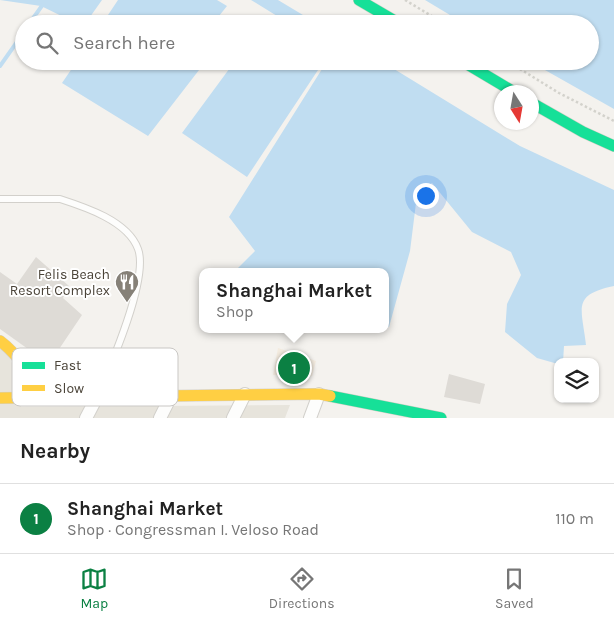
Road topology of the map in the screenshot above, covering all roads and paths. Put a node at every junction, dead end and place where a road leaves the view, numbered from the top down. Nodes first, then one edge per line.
1 (359, 0) edge
2 (405, 0) edge
3 (385, 15) edge
4 (429, 15) edge
5 (477, 70) edge
6 (522, 70) edge
7 (502, 85) edge
8 (539, 107) edge
9 (614, 120) edge
10 (614, 146) edge
11 (0, 199) edge
12 (0, 341) edge
13 (117, 348) edge
14 (12, 351) edge
15 (246, 394) junction
16 (319, 394) junction
17 (178, 396) edge
18 (92, 406) edge
19 (166, 406) edge
20 (86, 418) edge
21 (160, 418) edge
22 (233, 418) edge
23 (310, 418) edge
24 (441, 418) edge

1 - 3 main road
2 - 4 path
5 - 7 main road
6 - 9 path
8 - 10 main road
11 - 13 lane
12 - 14 main road
15 - 16 main road
15 - 17 main road
15 - 22 street
16 - 23 street
16 - 24 main road
18 - 20 street
19 - 21 street

